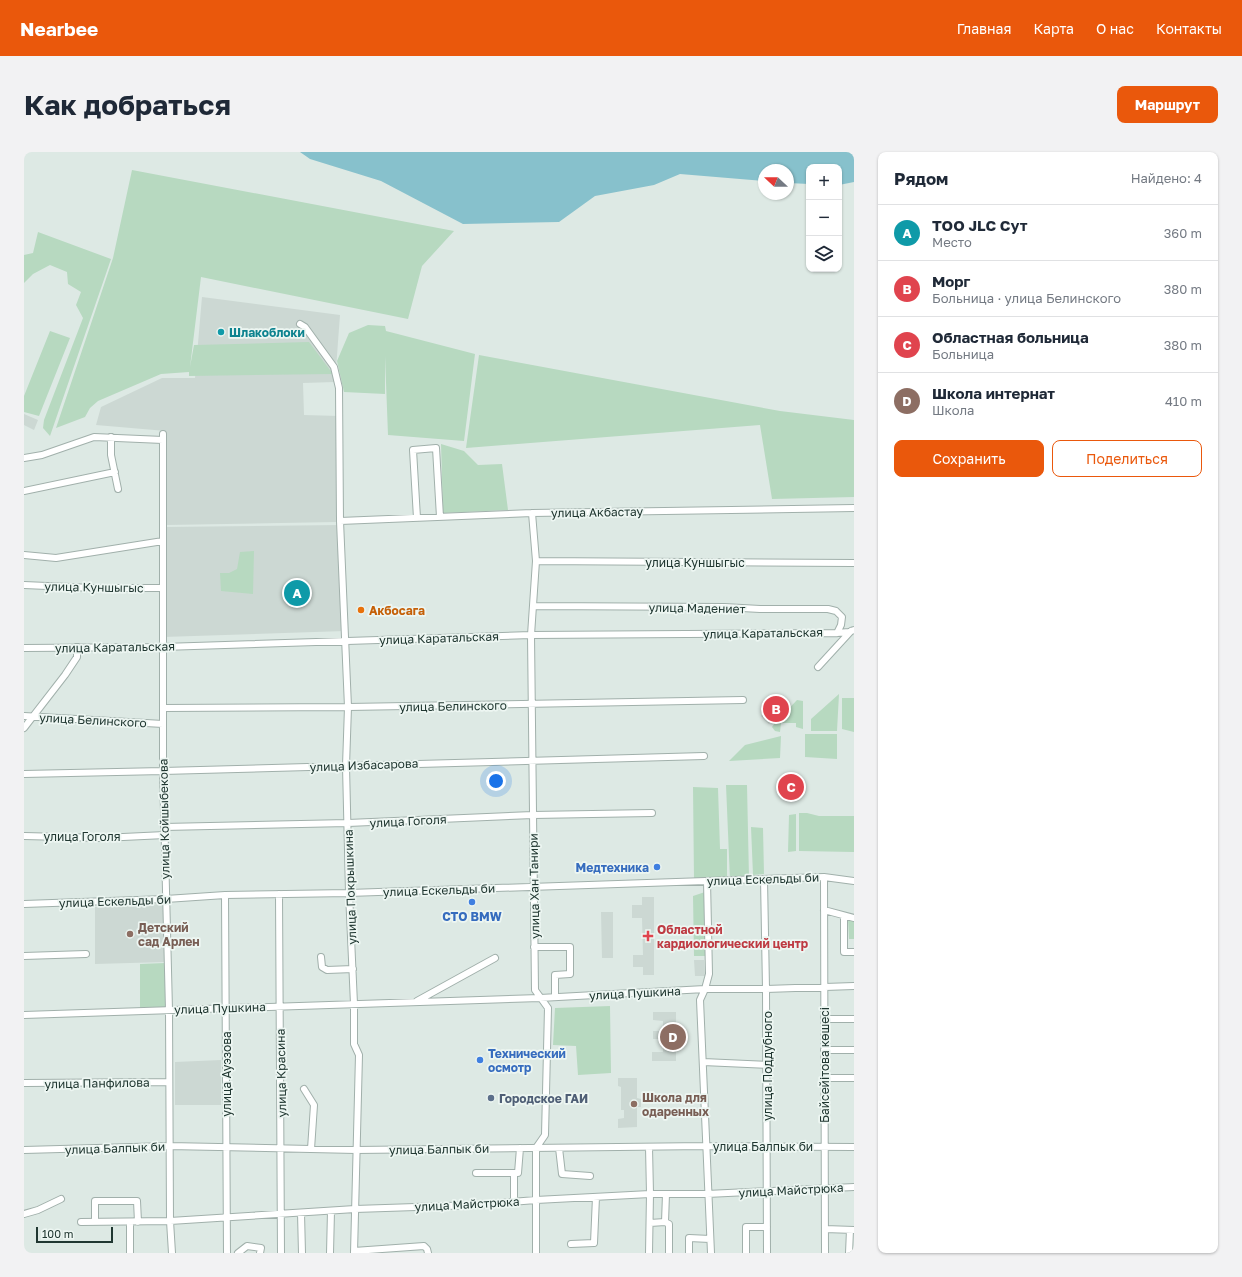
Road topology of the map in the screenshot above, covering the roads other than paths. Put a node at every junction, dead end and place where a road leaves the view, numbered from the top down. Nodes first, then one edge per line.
1 (300, 324) dead end
2 (111, 437) junction
3 (24, 458) edge
4 (115, 472) junction
5 (118, 489) dead end
6 (24, 492) edge
7 (854, 508) edge
8 (532, 513) junction
9 (440, 517) junction
10 (417, 518) junction
11 (340, 521) junction
12 (163, 541) junction
13 (24, 556) edge
14 (536, 561) junction
15 (854, 563) edge
16 (24, 585) edge
17 (163, 588) junction
18 (533, 606) junction
19 (852, 631) edge
20 (837, 633) junction
21 (531, 636) junction
22 (345, 641) junction
23 (163, 647) junction
24 (24, 648) edge
25 (77, 648) junction
26 (818, 667) dead end
27 (743, 700) dead end
28 (532, 705) junction
29 (163, 708) junction
30 (348, 708) junction
31 (24, 716) edge
32 (32, 717) junction
33 (163, 724) junction
34 (24, 728) edge
35 (704, 756) dead end
36 (533, 761) junction
37 (346, 766) junction
38 (163, 771) junction
39 (24, 774) edge
40 (652, 814) dead end
41 (533, 815) junction
42 (348, 823) junction
43 (164, 827) junction
44 (164, 835) junction
45 (24, 836) edge
46 (824, 877) junction
47 (764, 879) junction
48 (707, 881) junction
49 (854, 881) edge
50 (533, 887) junction
51 (349, 893) junction
52 (279, 894) junction
53 (225, 895) junction
54 (166, 899) junction
55 (24, 904) edge
56 (824, 910) junction
57 (844, 916) junction
58 (854, 918) edge
59 (534, 947) junction
60 (854, 952) edge
61 (86, 954) dead end
62 (24, 956) edge
63 (321, 957) dead end
64 (495, 958) dead end
65 (353, 969) junction
66 (854, 986) edge
67 (824, 987) junction
68 (705, 989) junction
69 (766, 989) junction
70 (556, 997) junction
71 (540, 998) junction
72 (416, 1002) junction
73 (354, 1004) junction
74 (280, 1006) junction
75 (226, 1008) junction
76 (169, 1010) junction
77 (24, 1015) edge
78 (824, 1019) junction
79 (854, 1019) edge
80 (824, 1050) junction
81 (854, 1050) edge
82 (703, 1062) junction
83 (766, 1065) junction
84 (824, 1078) junction
85 (854, 1078) edge
86 (169, 1082) junction
87 (24, 1083) edge
88 (304, 1089) dead end
89 (169, 1146) junction
90 (706, 1146) junction
91 (767, 1146) junction
92 (227, 1147) junction
93 (649, 1147) junction
94 (824, 1147) junction
95 (854, 1147) edge
96 (282, 1148) junction
97 (520, 1148) junction
98 (536, 1148) junction
99 (559, 1148) junction
100 (311, 1149) junction
101 (24, 1150) edge
102 (356, 1150) junction
103 (476, 1173) dead end
104 (514, 1173) junction
105 (590, 1176) dead end
106 (854, 1187) edge
107 (824, 1189) junction
108 (767, 1191) junction
109 (650, 1194) junction
110 (666, 1194) junction
111 (708, 1194) junction
112 (596, 1197) junction
113 (61, 1199) dead end
114 (536, 1200) junction
115 (514, 1202) junction
116 (355, 1210) junction
117 (331, 1211) junction
118 (301, 1213) junction
119 (24, 1214) edge
120 (282, 1215) junction
121 (227, 1218) junction
122 (170, 1221) junction
123 (81, 1222) dead end
124 (95, 1222) junction
125 (130, 1222) junction
126 (138, 1222) junction
127 (665, 1222) junction
128 (650, 1223) junction
129 (767, 1227) junction
130 (825, 1229) junction
131 (852, 1230) edge
132 (710, 1239) junction
133 (571, 1244) dead end
134 (354, 1252) edge
135 (130, 1253) edge
136 (172, 1253) edge
137 (227, 1253) edge
138 (238, 1253) edge
139 (260, 1253) edge
140 (281, 1253) edge
141 (302, 1253) edge
142 (330, 1253) edge
143 (428, 1253) edge
144 (536, 1253) edge
145 (650, 1253) edge
146 (669, 1253) edge
147 (689, 1253) edge
148 (711, 1253) edge
149 (746, 1253) edge
150 (767, 1253) edge
151 (825, 1253) edge
152 (849, 1253) edge

1 - 11 street, улица Покрышкина
2 - 3 street
2 - 4 street
2 - 12 street, улица Койшыбекова
4 - 5 street
4 - 6 street
7 - 8 street, улица Акбастау
8 - 9 street, улица Акбастау
8 - 14 street, улица Хан Танири
9 - 10 street, улица Акбастау
9 - 10 street
10 - 11 street, улица Акбастау
11 - 22 street, улица Покрышкина
12 - 13 street
12 - 17 street, улица Койшыбекова
14 - 15 street, улица Куншыгыс
14 - 18 street, улица Хан Танири
16 - 17 street, улица Куншыгыс
17 - 23 street, улица Койшыбекова
18 - 20 street, улица Мадениет
18 - 21 street, улица Хан Танири
19 - 20 street, улица Каратальская
19 - 26 street
20 - 21 street, улица Каратальская
21 - 22 street, улица Каратальская
21 - 28 street, улица Хан Танири
22 - 23 street, улица Каратальская
22 - 30 street, улица Покрышкина
23 - 25 street, улица Каратальская
23 - 29 street, улица Койшыбекова
24 - 25 street, улица Каратальская
25 - 32 street
27 - 28 street, улица Белинского
28 - 30 street, улица Белинского
28 - 36 street, улица Хан Танири
29 - 30 street, улица Белинского
29 - 33 street, улица Койшыбекова
30 - 37 street, улица Покрышкина
31 - 32 street, улица Белинского
32 - 33 street, улица Белинского
32 - 34 street
33 - 38 street, улица Койшыбекова
35 - 36 street, улица Избасарова
36 - 37 street, улица Избасарова
36 - 41 street, улица Хан Танири
37 - 38 street, улица Избасарова
37 - 42 street, улица Покрышкина
38 - 39 street, улица Избасарова
38 - 43 street, улица Койшыбекова
40 - 41 street, улица Гоголя
41 - 42 street, улица Гоголя
41 - 50 street, улица Хан Танири
42 - 43 street, улица Гоголя
42 - 51 street, улица Покрышкина
43 - 44 street, улица Койшыбекова
44 - 45 street, улица Гоголя
44 - 54 street, улица Койшыбекова
46 - 47 street, улица Ескельды би
46 - 49 street, улица Ескельды би
46 - 56 street, Байсейітова көшесі
47 - 48 street, улица Ескельды би
47 - 69 street, улица Поддубного
48 - 50 street, улица Ескельды би
48 - 68 street
50 - 51 street, улица Ескельды би
50 - 59 street, улица Хан Танири
51 - 52 street, улица Ескельды би
51 - 65 street, улица Покрышкина
52 - 53 street, улица Ескельды би
52 - 74 street, улица Красина
53 - 54 street, улица Ескельды би
53 - 75 street, улица Ауэзова
54 - 55 street, улица Ескельды би
54 - 76 street, улица Койшыбекова
56 - 57 street
56 - 67 street, Байсейітова көшесі
57 - 58 street
57 - 60 street
59 - 70 street
59 - 71 street, улица Хан Танири
61 - 62 street
63 - 65 street
64 - 72 street, улица Пушкина
65 - 73 street, улица Покрышкина
66 - 67 street, улица Пушкина
67 - 69 street, улица Пушкина
67 - 78 street, Байсейітова көшесі
68 - 69 street, улица Пушкина
68 - 70 street, улица Пушкина
68 - 82 street
69 - 83 street, улица Поддубного
70 - 71 street, улица Пушкина
71 - 72 street, улица Пушкина
71 - 98 street, улица Хан Танири
72 - 73 street, улица Пушкина
73 - 74 street, улица Пушкина
73 - 102 street, улица Покрышкина
74 - 75 street, улица Пушкина
74 - 96 street, улица Красина
75 - 76 street, улица Пушкина
75 - 92 street, улица Ауэзова
76 - 77 street, улица Пушкина
76 - 86 street, улица Койшыбекова
78 - 79 street
78 - 80 street, Байсейітова көшесі
80 - 81 street
80 - 84 street, Байсейітова көшесі
82 - 83 street
82 - 90 street
83 - 91 street, улица Поддубного
84 - 85 street
84 - 94 street, Байсейітова көшесі
86 - 87 street, улица Панфилова
86 - 89 street, улица Койшыбекова
88 - 100 street
89 - 92 street, улица Балпык би
89 - 101 street, улица Балпык би
89 - 122 street, улица Койшыбекова
90 - 91 street, улица Балпык би
90 - 93 street, улица Балпык би
90 - 111 street
91 - 94 street, улица Балпык би
91 - 108 street, улица Поддубного
92 - 96 street, улица Балпык би
92 - 121 street, улица Ауэзова
93 - 99 street, улица Балпык би
93 - 109 street
94 - 95 street, улица Балпык би
94 - 107 street, Байсейітова көшесі
96 - 100 street, улица Балпык би
96 - 120 street, улица Красина
97 - 98 street, улица Балпык би
97 - 102 street, улица Балпык би
97 - 104 street
98 - 99 street, улица Балпык би
98 - 114 street, улица Хан Танири
99 - 105 street
100 - 102 street, улица Балпык би
102 - 116 street, улица Покрышкина
103 - 104 street
104 - 115 street
106 - 107 street, улица Майстрюка
107 - 108 street, улица Майстрюка
107 - 130 street, Байсейітова көшесі
108 - 111 street, улица Майстрюка
108 - 129 street, улица Поддубного
109 - 110 street, улица Майстрюка
109 - 112 street, улица Майстрюка
109 - 128 street
110 - 111 street, улица Майстрюка
110 - 127 street
111 - 132 street
112 - 114 street, улица Майстрюка
112 - 133 street
113 - 119 street
114 - 115 street, улица Майстрюка
114 - 144 street, улица Хан Танири
115 - 116 street, улица Майстрюка
116 - 117 street, улица Майстрюка
116 - 134 street, улица Покрышкина
117 - 118 street, улица Майстрюка
117 - 142 street
118 - 120 street, улица Майстрюка
118 - 141 street
120 - 121 street, улица Майстрюка
120 - 140 street, улица Красина
121 - 122 street, улица Майстрюка
121 - 137 street, улица Ауэзова
122 - 126 street, улица Майстрюка
122 - 136 street, улица Койшыбекова
123 - 124 street, улица Майстрюка
124 - 125 street, улица Майстрюка
124 - 126 street
125 - 126 street, улица Майстрюка
125 - 135 street
127 - 128 street
127 - 146 street
128 - 145 street
129 - 149 street
129 - 150 street, улица Поддубного
130 - 131 street
130 - 151 street, Байсейітова көшесі
131 - 152 street
132 - 147 street
132 - 148 street
134 - 143 street
138 - 139 street

